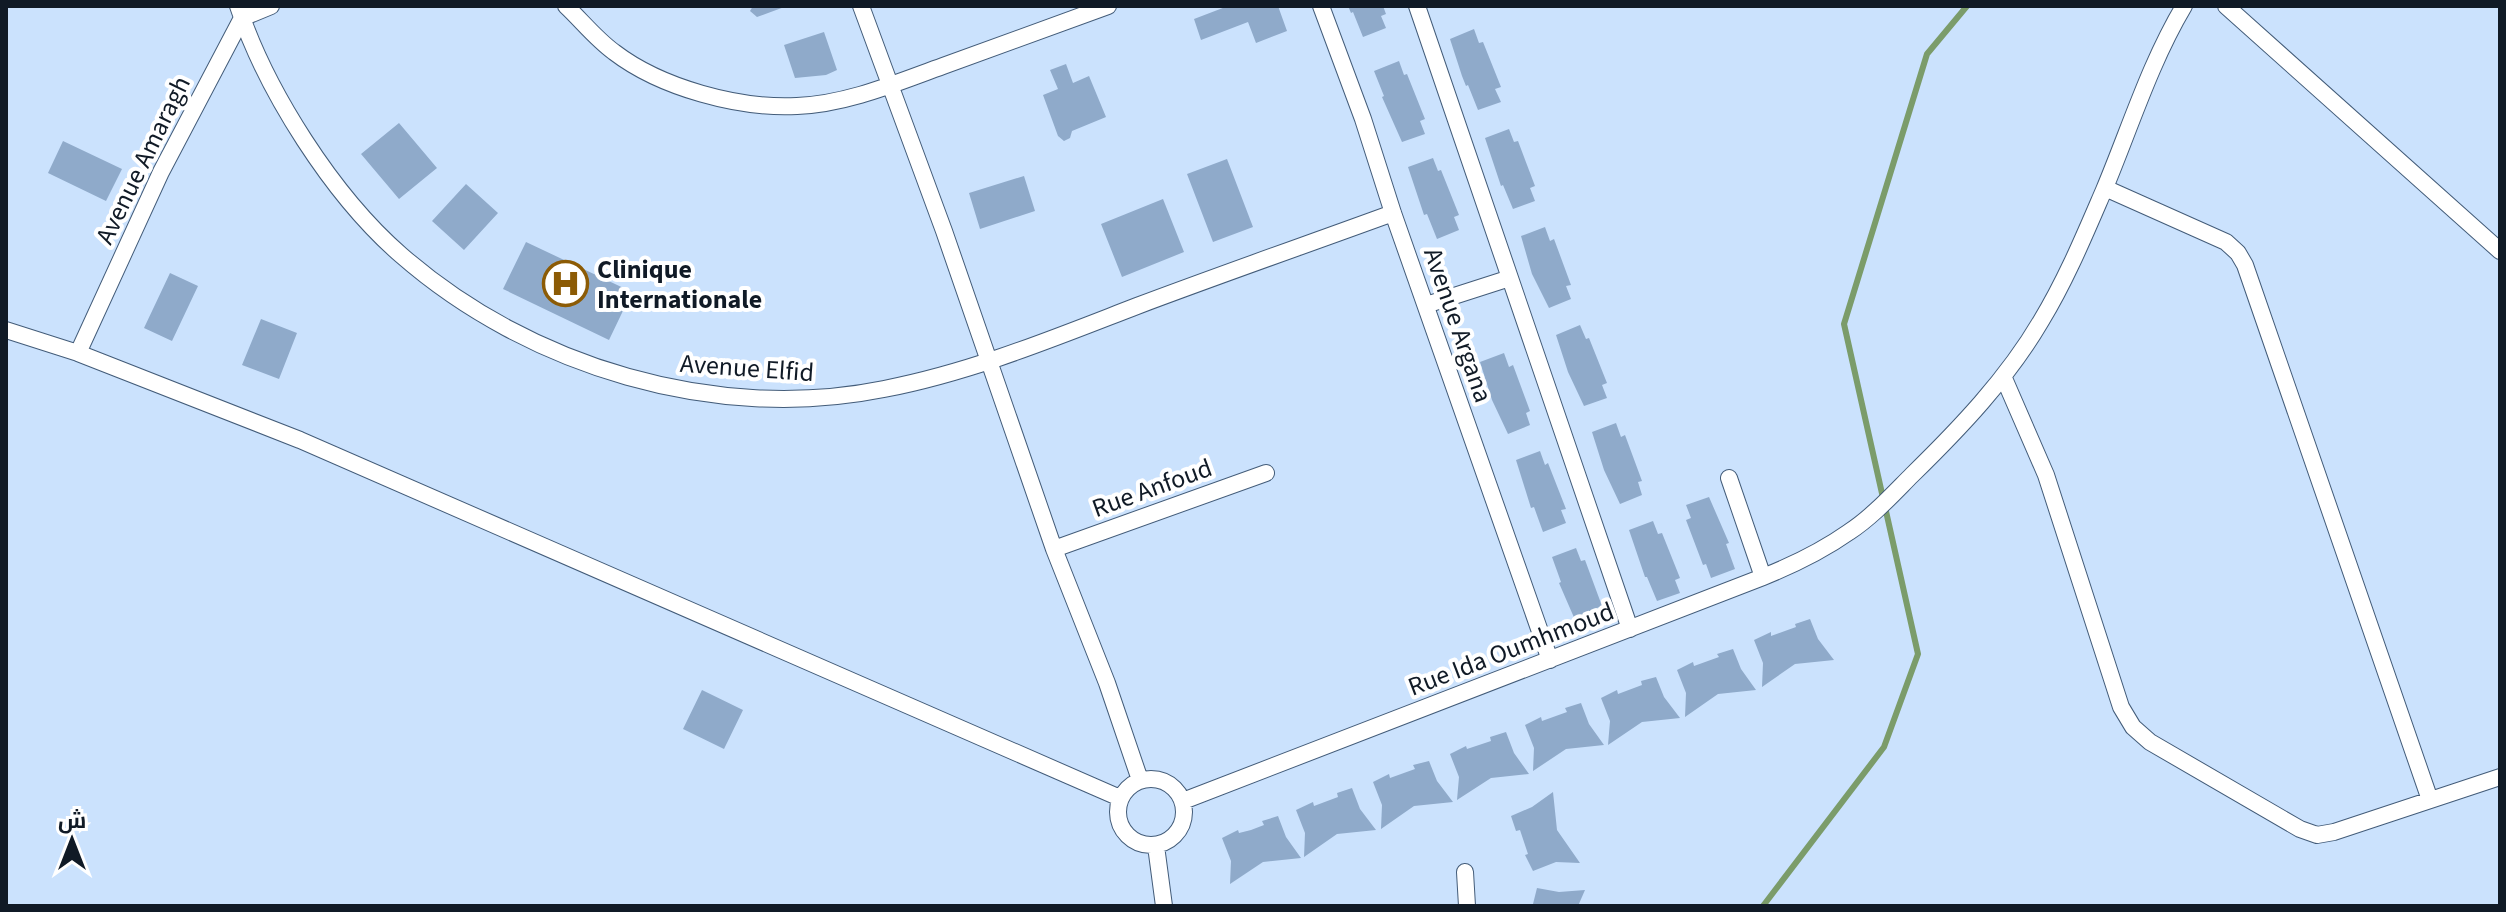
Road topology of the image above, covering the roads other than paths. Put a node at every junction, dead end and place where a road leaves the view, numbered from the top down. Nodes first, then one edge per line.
1 (271, 6) edge
2 (566, 6) edge
3 (861, 6) edge
4 (1108, 6) edge
5 (1321, 6) edge
6 (1417, 6) edge
7 (2184, 6) edge
8 (2226, 6) edge
9 (240, 12) edge
10 (890, 86) junction
11 (2105, 188) junction
12 (1393, 213) junction
13 (2500, 251) edge
14 (1510, 278) junction
15 (1426, 305) junction
16 (6, 330) edge
17 (78, 353) junction
18 (988, 362) junction
19 (2003, 376) junction
20 (1266, 473) dead end
21 (1729, 478) dead end
22 (1054, 549) junction
23 (1763, 577) junction
24 (1630, 629) junction
25 (1550, 660) junction
26 (2500, 777) edge
27 (1140, 780) junction
28 (1120, 798) junction
29 (2430, 800) junction
30 (1183, 801) junction
31 (1156, 846) junction
32 (1465, 872) dead end
33 (1164, 906) edge
34 (1467, 906) edge

1 - 9 street
2 - 10 street
3 - 10 street
4 - 10 street
5 - 12 street, Avenue Argana
6 - 14 street
7 - 11 street, Rue Ida Oumhmoud
8 - 13 street
9 - 17 street, Avenue Amaragh
9 - 18 street, Avenue Elfid
10 - 18 street
11 - 19 street, Rue Ida Oumhmoud
11 - 29 street
12 - 15 street, Avenue Argana
12 - 18 street, Avenue Elfid
14 - 15 street
14 - 24 street
15 - 25 street, Avenue Argana
16 - 17 street
17 - 28 street
18 - 22 street
19 - 23 street, Rue Ida Oumhmoud
19 - 29 street
20 - 22 street, Rue Anfoud
21 - 23 street
22 - 27 street
23 - 24 street, Rue Ida Oumhmoud
24 - 25 street, Rue Ida Oumhmoud
25 - 30 street, Rue Ida Oumhmoud
26 - 29 street
27 - 28 street
27 - 30 street
28 - 31 street
30 - 31 street
31 - 33 street
32 - 34 street

